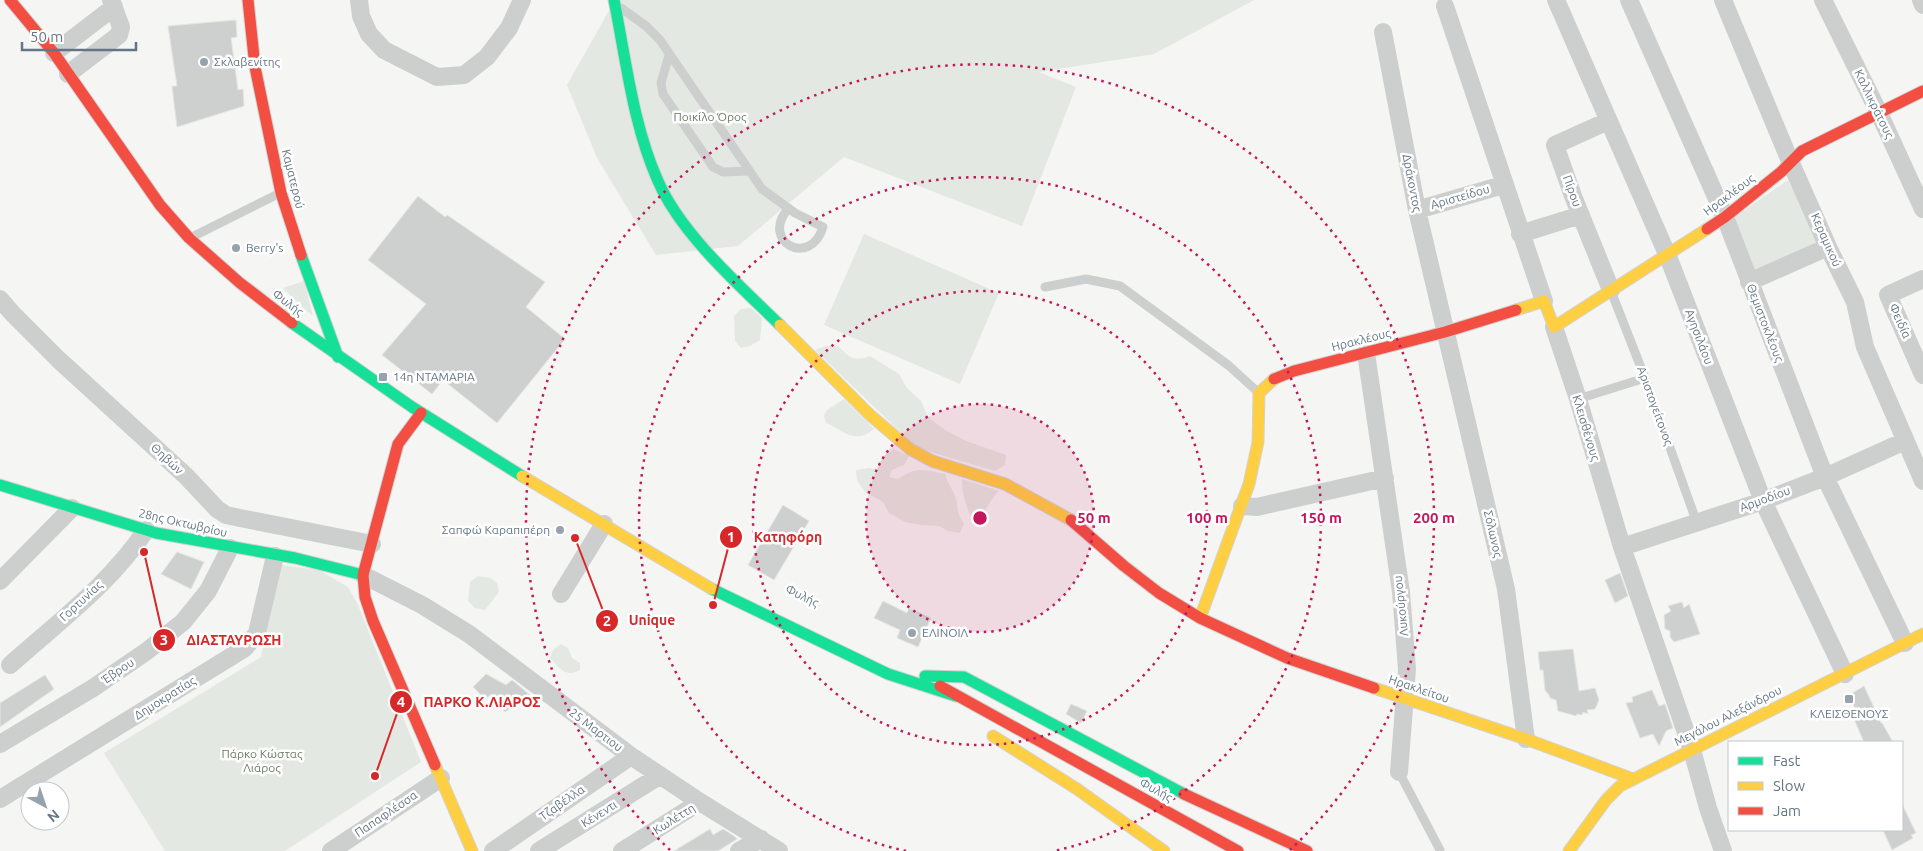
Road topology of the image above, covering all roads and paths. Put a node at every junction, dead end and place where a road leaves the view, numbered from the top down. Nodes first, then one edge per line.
1 (10, 0) edge
2 (248, 0) edge
3 (359, 0) edge
4 (522, 0) edge
5 (1556, 0) edge
6 (1629, 0) edge
7 (1723, 0) edge
8 (1921, 0) edge
9 (1827, 1) edge
10 (614, 2) edge
11 (112, 4) edge
12 (1923, 5) edge
13 (1445, 6) dead end
14 (1383, 32) dead end
15 (54, 53) junction
16 (669, 55) junction
17 (68, 74) junction
18 (1923, 91) edge
19 (1879, 113) junction
20 (1608, 120) junction
21 (1790, 161) junction
22 (748, 171) junction
23 (1503, 184) junction
24 (281, 193) junction
25 (1923, 208) edge
26 (788, 209) junction
27 (1417, 210) junction
28 (1581, 215) junction
29 (1725, 217) junction
30 (1520, 234) junction
31 (189, 238) junction
32 (1828, 247) junction
33 (1667, 254) junction
34 (1923, 279) edge
35 (1749, 282) junction
36 (1045, 288) dead end
37 (1611, 290) junction
38 (0, 299) edge
39 (1544, 301) junction
40 (1554, 327) junction
41 (1445, 332) junction
42 (1366, 354) junction
43 (338, 357) junction
44 (1923, 375) edge
45 (1645, 378) junction
46 (1259, 393) junction
47 (1578, 399) junction
48 (421, 413) junction
49 (1905, 441) junction
50 (1825, 477) junction
51 (1385, 478) junction
52 (1923, 481) edge
53 (0, 486) edge
54 (1762, 501) junction
55 (1242, 506) junction
56 (72, 508) junction
57 (1697, 523) junction
58 (604, 524) junction
59 (146, 530) junction
60 (628, 540) junction
61 (372, 544) junction
62 (230, 548) junction
63 (1622, 548) junction
64 (275, 556) junction
65 (682, 557) dead end
66 (363, 575) junction
67 (0, 581) edge
68 (561, 594) dead end
69 (1200, 618) junction
70 (1923, 634) edge
71 (1905, 643) junction
72 (10, 665) dead end
73 (888, 674) junction
74 (1845, 674) junction
75 (956, 696) junction
76 (1404, 698) junction
77 (937, 702) dead end
78 (985, 731) dead end
79 (1526, 740) junction
80 (0, 744) edge
81 (1692, 750) junction
82 (630, 756) junction
83 (1399, 772) joint
84 (659, 776) junction
85 (441, 778) junction
86 (1633, 779) junction
87 (0, 799) edge
88 (700, 802) junction
89 (761, 839) junction
90 (1440, 850) edge
91 (331, 851) edge
92 (472, 851) edge
93 (493, 851) edge
94 (539, 851) edge
95 (622, 851) edge
96 (739, 851) edge
97 (779, 851) edge
98 (1164, 851) edge
99 (1238, 851) edge
100 (1307, 851) edge
101 (1569, 851) edge
102 (1723, 851) edge

1 - 15 street, Φυλής
2 - 24 street, Καματερού
3 - 4 street
5 - 20 street, Αγησιλάου
6 - 29 street, Θεμιστοκλέους
7 - 21 street, Κεραμικού
8 - 12 street
9 - 19 street, Καλλικράτους
10 - 16 lane
10 - 69 street, Ηρακλείτου
11 - 15 street
11 - 17 street
13 - 23 street, Κλεισθένους
14 - 27 street, Δράκοντος
15 - 17 street, Φυλής
16 - 22 lane
16 - 22 lane
17 - 31 street, Φυλής
18 - 19 street, Ηρακλέους
19 - 21 street, Ηρακλέους
19 - 25 street, Καλλικράτους
20 - 28 street, Πίρου
20 - 33 street, Αγησιλάου
21 - 29 street, Ηρακλέους
21 - 32 street, Κεραμικού
22 - 26 lane
23 - 27 street, Αριστείδου
23 - 30 street, Κλεισθένους
24 - 31 lane
24 - 43 street, Καματερού
26 - 26 lane
27 - 41 street, Δράκοντος
28 - 30 street
28 - 37 street, Πίρου
29 - 33 street, Ηρακλέους
29 - 35 street, Θεμιστοκλέους
30 - 39 street, Κλεισθένους
31 - 43 street, Φυλής
32 - 35 street
32 - 49 street, Κεραμικού
33 - 37 street, Ηρακλέους
33 - 54 street, Αγησιλάου
34 - 44 street, Φειδία
35 - 50 street, Θεμιστοκλέους
36 - 46 lane
37 - 40 street, Ηρακλέους
37 - 45 lane, Αριστογείτονος
38 - 61 street, Θηβών
39 - 40 street, Κλεισθένους
39 - 41 street, Ηρακλέους
40 - 47 street, Κλεισθένους
41 - 42 street, Ηρακλέους
41 - 79 street, Σόλωνος
42 - 46 street, Ηρακλέους
42 - 51 street, Λυκούργου
43 - 48 street, Φυλής
45 - 47 lane
45 - 57 lane, Αριστογείτονος
46 - 55 street
47 - 63 street, Κλεισθένους
48 - 58 street, Φυλής
48 - 61 street
49 - 50 street, Αρμοδίου
49 - 52 street, Κεραμικού
50 - 54 street, Αρμοδίου
50 - 71 street, Θεμιστοκλέους
51 - 55 street
51 - 76 street, Λυκούργου
53 - 56 street, 28ης Οκτωβρίου
54 - 57 street, Αρμοδίου
54 - 74 street, Αγησιλάου
55 - 69 street
56 - 59 street, 28ης Οκτωβρίου
56 - 67 street
57 - 63 street, Αρμοδίου
58 - 60 street, Φυλής
58 - 68 street
59 - 62 street, 28ης Οκτωβρίου
59 - 72 street, Γορτυνίας
60 - 65 street, Φυλής
60 - 73 street, Φυλής
61 - 66 street
62 - 64 street, 28ης Οκτωβρίου
62 - 80 street, Έβρου
63 - 81 street, Κλεισθένους
64 - 66 street, 28ης Οκτωβρίου
64 - 87 street, Δημοκρατίας
66 - 82 street, 25 Μαρτιου
66 - 85 street
69 - 76 street, Ηρακλείτου
70 - 71 street, Μεγάλου Αλεξάνδρου
71 - 74 street, Μεγάλου Αλεξάνδρου
73 - 75 street, Φυλής
73 - 77 street
74 - 81 street, Μεγάλου Αλεξάνδρου
75 - 99 street, Φυλής
75 - 100 street, Φυλής
76 - 79 street, Ηρακλείτου
76 - 83 street, Λυκούργου
78 - 98 street
79 - 86 street, Ηρακλείτου
81 - 86 street, Μεγάλου Αλεξάνδρου
81 - 102 street, Κλεισθένους
82 - 84 street, 25 Μαρτιου
82 - 93 street, Τζαβέλλα
83 - 90 lane, Λυκούργου
84 - 88 street, 25 Μαρτιου
84 - 94 street, Κένεντι
85 - 91 street, Παπαφλέσσα
85 - 92 street
86 - 101 street, Μεγάλου Αλεξάνδρου
88 - 89 street, 25 Μαρτιου
88 - 95 street, Κωλέττη
89 - 96 street
89 - 97 street, 25 Μαρτιου

